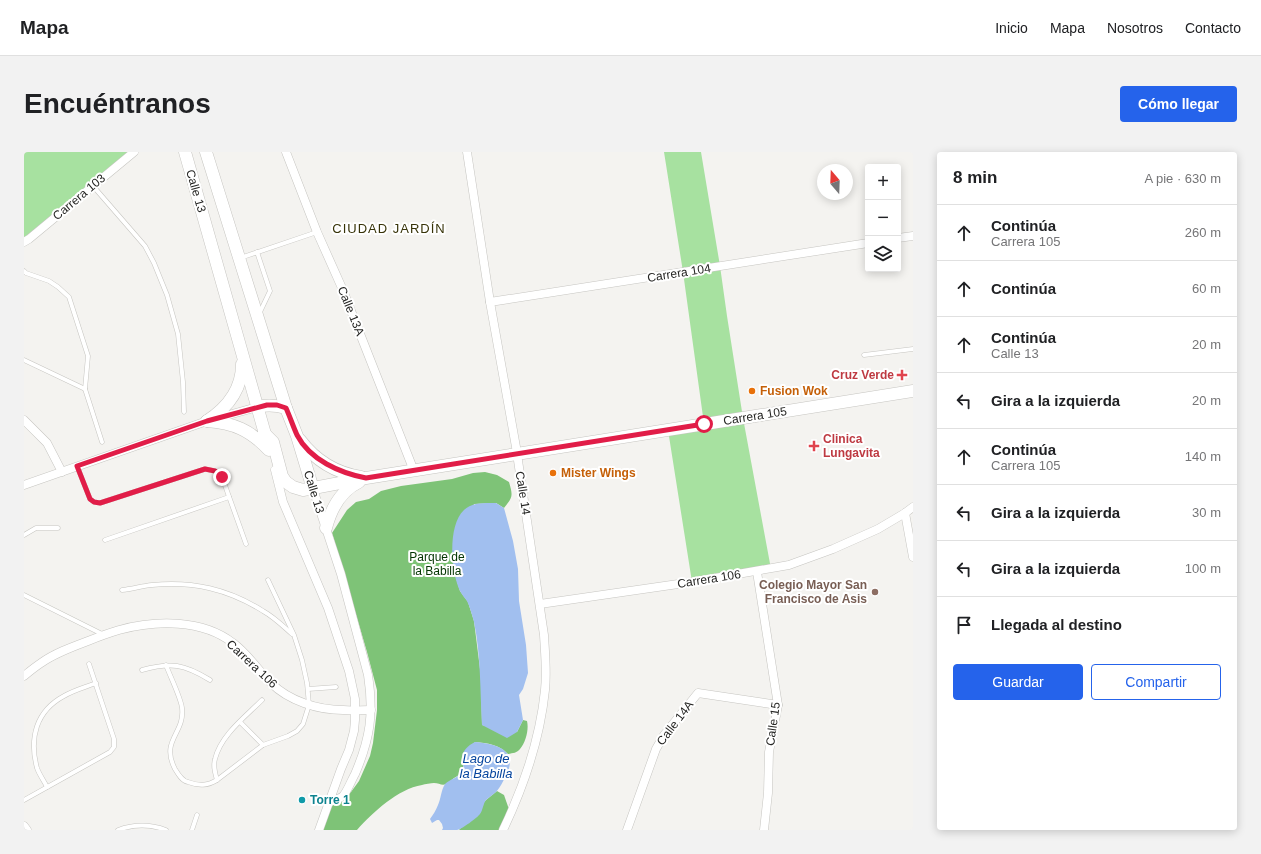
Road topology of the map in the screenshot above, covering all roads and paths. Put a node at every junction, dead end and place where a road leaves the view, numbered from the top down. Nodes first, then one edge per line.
1 (134, 152) edge
2 (185, 152) edge
3 (206, 152) edge
4 (286, 152) edge
5 (467, 152) edge
6 (92, 186) junction
7 (316, 232) junction
8 (913, 236) edge
9 (901, 238) edge
10 (24, 242) edge
11 (865, 243) edge
12 (257, 252) junction
13 (240, 258) junction
14 (24, 271) edge
15 (490, 302) junction
16 (258, 316) junction
17 (913, 349) edge
18 (242, 353) junction
19 (864, 355) dead end
20 (24, 360) edge
21 (84, 389) junction
22 (913, 391) edge
23 (257, 407) junction
24 (286, 408) junction
25 (184, 412) dead end
26 (24, 420) edge
27 (207, 421) junction
28 (264, 433) junction
29 (297, 436) junction
30 (102, 442) dead end
31 (269, 450) junction
32 (517, 454) junction
33 (77, 466) junction
34 (414, 470) junction
35 (62, 472) junction
36 (366, 478) junction
37 (24, 485) edge
38 (313, 489) junction
39 (229, 497) junction
40 (913, 507) edge
41 (905, 513) junction
42 (58, 528) dead end
43 (326, 528) junction
44 (24, 535) edge
45 (105, 540) dead end
46 (246, 544) dead end
47 (913, 557) edge
48 (757, 572) junction
49 (268, 580) dead end
50 (122, 590) dead end
51 (24, 595) edge
52 (540, 604) junction
53 (104, 635) junction
54 (294, 636) junction
55 (90, 664) dead end
56 (166, 665) junction
57 (142, 670) dead end
58 (24, 676) edge
59 (210, 680) dead end
60 (96, 683) junction
61 (336, 687) dead end
62 (308, 688) junction
63 (262, 700) dead end
64 (309, 705) junction
65 (778, 705) junction
66 (356, 710) junction
67 (371, 710) junction
68 (240, 722) junction
69 (263, 745) junction
70 (217, 780) junction
71 (47, 787) junction
72 (24, 800) edge
73 (329, 802) junction
74 (197, 815) dead end
75 (24, 826) edge
76 (26, 830) edge
77 (118, 830) edge
78 (166, 830) edge
79 (192, 830) edge
80 (319, 830) edge
81 (504, 830) edge
82 (627, 830) edge
83 (764, 830) edge

1 - 6 street, Carrera 103
2 - 18 main road, Calle 13
3 - 13 main road, Calle 13
4 - 7 street, Calle 13A
5 - 15 street, Calle 14
6 - 10 street, Carrera 103
6 - 25 lane
7 - 12 lane
7 - 34 street, Calle 13A
8 - 9 street
11 - 15 street, Carrera 104
12 - 13 lane
12 - 16 lane
13 - 16 main road, Calle 13
14 - 21 lane
15 - 32 street, Calle 14
16 - 24 main road, Calle 13
17 - 19 lane
18 - 23 main road, Calle 13
18 - 27 main road
20 - 21 lane
21 - 30 lane
22 - 32 main road, Carrera 105
23 - 24 main road
23 - 27 street
23 - 28 main road, Calle 13
24 - 29 main road, Calle 13
26 - 35 street
27 - 31 main road
27 - 33 street
28 - 31 main road, Calle 13
28 - 38 main road, Carrera 105
29 - 36 main road
29 - 38 main road, Calle 13
31 - 66 street, Calle 13
32 - 34 main road, Carrera 105
32 - 52 street, Calle 14
33 - 35 street
33 - 39 lane
34 - 36 main road, Carrera 105
35 - 37 street
36 - 38 main road, Carrera 105
36 - 43 main road
38 - 43 street, Calle 13
39 - 45 lane
39 - 46 lane
40 - 41 street, Carrera 106
41 - 47 street
41 - 48 street, Carrera 106
42 - 44 lane
43 - 67 street, Calle 13
48 - 52 street, Carrera 106
48 - 65 street, Calle 15
49 - 54 lane
50 - 54 lane
51 - 53 lane
52 - 81 street, Calle 14
53 - 58 street, Carrera 106
53 - 64 street, Carrera 106
54 - 62 lane
55 - 60 lane
56 - 57 lane
56 - 59 lane
56 - 70 lane
60 - 71 lane
60 - 71 lane
61 - 62 lane
62 - 64 lane
63 - 68 lane
64 - 66 street, Carrera 106
64 - 69 lane
65 - 82 street, Calle 14A
65 - 83 street, Calle 15
66 - 67 street, Carrera 106
66 - 73 street, Calle 13
67 - 73 street, Calle 13
68 - 69 lane
68 - 70 lane
69 - 70 lane
71 - 72 lane
73 - 80 street, Calle 13
74 - 79 lane
75 - 76 street
77 - 78 lane

